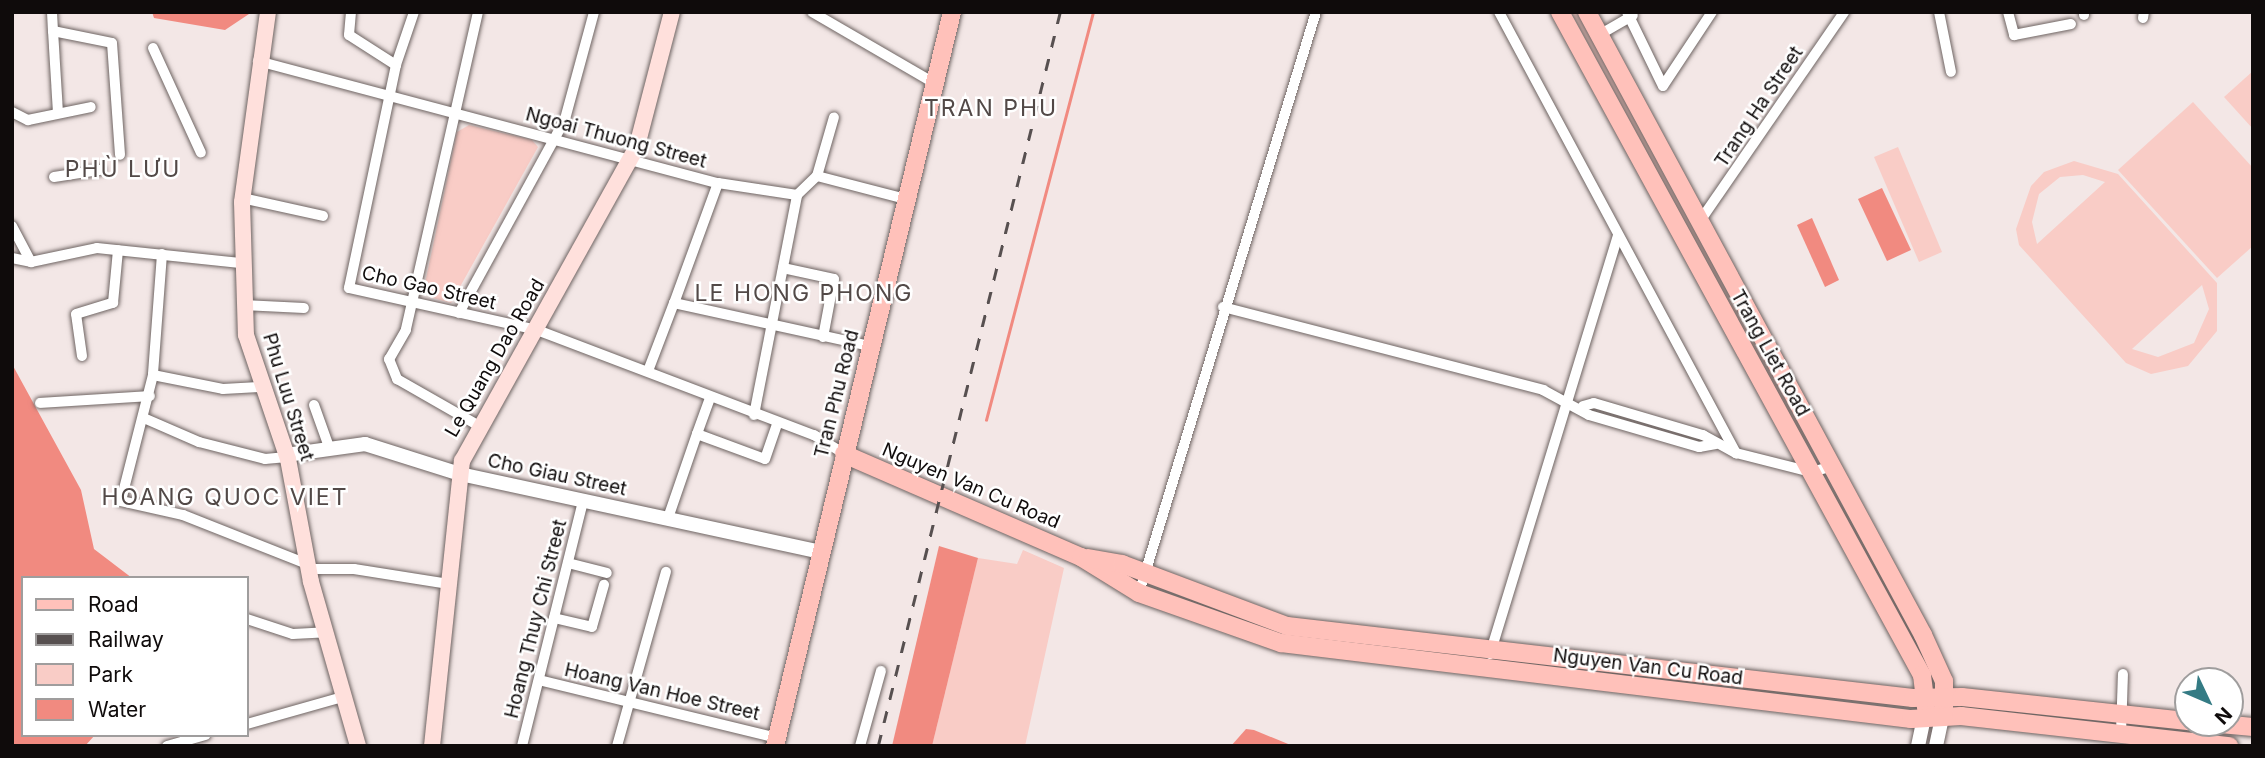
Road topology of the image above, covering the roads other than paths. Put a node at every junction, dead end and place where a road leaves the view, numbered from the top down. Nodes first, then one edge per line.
1 (52, 12) edge
2 (268, 12) edge
3 (351, 12) edge
4 (414, 12) edge
5 (478, 12) edge
6 (594, 12) edge
7 (672, 12) edge
8 (811, 12) edge
9 (952, 12) edge
10 (1316, 12) edge
11 (1499, 12) edge
12 (1560, 12) edge
13 (1587, 12) edge
14 (1712, 12) edge
15 (1844, 12) edge
16 (1939, 12) edge
17 (2008, 12) edge
18 (1631, 14) edge
19 (2071, 24) dead end
20 (53, 31) junction
21 (1600, 35) junction
22 (153, 48) dead end
23 (258, 61) junction
24 (396, 65) junction
25 (1951, 72) dead end
26 (934, 83) junction
27 (388, 98) junction
28 (91, 107) dead end
29 (12, 112) edge
30 (58, 112) junction
31 (456, 116) junction
32 (834, 117) dead end
33 (553, 137) junction
34 (201, 153) dead end
35 (120, 155) dead end
36 (631, 158) junction
37 (100, 170) dead end
38 (54, 177) dead end
39 (817, 177) junction
40 (718, 183) junction
41 (797, 195) junction
42 (242, 198) junction
43 (906, 199) junction
44 (323, 216) dead end
45 (1700, 221) junction
46 (12, 226) edge
47 (1618, 235) junction
48 (118, 250) junction
49 (162, 254) junction
50 (12, 258) edge
51 (31, 262) junction
52 (240, 263) junction
53 (783, 268) junction
54 (411, 303) junction
55 (674, 303) junction
56 (243, 305) junction
57 (1223, 307) junction
58 (304, 308) dead end
59 (459, 313) junction
60 (771, 328) junction
61 (537, 330) junction
62 (822, 337) junction
63 (870, 346) junction
64 (82, 356) dead end
65 (648, 371) junction
66 (153, 374) junction
67 (259, 387) junction
68 (150, 396) junction
69 (710, 398) junction
70 (1567, 400) junction
71 (40, 403) dead end
72 (314, 405) dead end
73 (754, 415) junction
74 (146, 419) junction
75 (777, 424) junction
76 (479, 426) junction
77 (696, 434) junction
78 (329, 447) junction
79 (1735, 453) junction
80 (844, 454) junction
81 (286, 456) junction
82 (1833, 466) junction
83 (1811, 472) junction
84 (460, 474) junction
85 (583, 501) junction
86 (668, 518) junction
87 (822, 552) junction
88 (1081, 557) junction
89 (568, 563) junction
90 (308, 566) junction
91 (666, 572) dead end
92 (1146, 573) junction
93 (449, 584) junction
94 (1139, 593) junction
95 (554, 618) junction
96 (248, 619) edge
97 (326, 632) junction
98 (1491, 648) junction
99 (1590, 659) junction
100 (1917, 665) junction
101 (1489, 668) junction
102 (881, 671) dead end
103 (2123, 674) dead end
104 (538, 680) junction
105 (1588, 680) junction
106 (1893, 694) junction
107 (346, 696) junction
108 (1937, 699) junction
109 (629, 702) junction
110 (1942, 717) junction
111 (1924, 718) junction
112 (2174, 722) edge
113 (248, 724) edge
114 (2122, 724) junction
115 (2093, 738) edge
116 (185, 741) edge
117 (776, 742) edge
118 (167, 746) edge
119 (358, 746) edge
120 (432, 746) edge
121 (522, 746) edge
122 (617, 746) edge
123 (860, 746) edge
124 (1918, 746) edge
125 (1936, 746) edge
126 (2228, 746) edge

1 - 20 street
2 - 23 main road, Phu Luu Street
3 - 24 street
4 - 24 street, Cho Gao Street
5 - 31 street
6 - 33 street
7 - 36 main road, Le Quang Dao Road
8 - 26 street
9 - 26 main road, Tran Phu Road
10 - 57 street
11 - 47 street
12 - 83 main road, Trang Liet Road
13 - 21 main road, Trang Liet Road
14 - 18 street
15 - 45 street, Trang Ha Street
16 - 25 street
17 - 19 street
18 - 21 street
20 - 30 street
20 - 35 street
21 - 45 main road, Trang Liet Road
22 - 34 street
23 - 27 street, Ngoai Thuong Street
23 - 42 main road, Phu Luu Street
24 - 27 street, Cho Gao Street
26 - 43 main road, Tran Phu Road
27 - 31 street, Ngoai Thuong Street
27 - 54 street, Cho Gao Street
28 - 30 street
29 - 30 street
31 - 33 street, Ngoai Thuong Street
31 - 54 street
32 - 39 street
33 - 36 street, Ngoai Thuong Street
33 - 59 street
36 - 40 street, Ngoai Thuong Street
36 - 61 main road, Le Quang Dao Road
37 - 38 street
39 - 41 street
39 - 43 street
40 - 41 street
40 - 55 street, Ngoai Thuong Street
41 - 53 street
42 - 44 street
42 - 52 main road, Phu Luu Street
43 - 63 main road, Tran Phu Road
45 - 82 main road, Trang Liet Road
46 - 51 street
47 - 70 street
47 - 79 street
48 - 49 street
48 - 51 street
48 - 64 street
49 - 52 street
49 - 66 street
50 - 51 street
52 - 56 main road, Phu Luu Street
53 - 60 street
53 - 62 street
54 - 59 street, Cho Gao Street
54 - 76 street
55 - 60 street
55 - 65 street, Ngoai Thuong Street
56 - 58 street
56 - 67 main road, Phu Luu Street
57 - 70 street
57 - 92 street
59 - 61 street, Cho Gao Street
60 - 62 street
60 - 73 street
61 - 65 street, Cho Gao Street
61 - 76 main road, Le Quang Dao Road
62 - 63 street
63 - 80 main road, Tran Phu Road
65 - 69 street, Cho Gao Street
66 - 67 street
66 - 68 street
67 - 81 main road, Phu Luu Street
68 - 71 street
68 - 74 street
69 - 73 street, Cho Gao Street
69 - 77 street
70 - 79 street
70 - 98 street
72 - 78 street
73 - 75 street, Cho Gao Street
74 - 81 street
74 - 90 street
75 - 77 street
75 - 80 street, Cho Gao Street
76 - 84 main road, Le Quang Dao Road
77 - 86 street
78 - 81 street, Cho Giau Street
78 - 84 street, Cho Giau Street
79 - 83 street
80 - 87 main road, Tran Phu Road
80 - 88 main road, Nguyen Van Cu Road
81 - 90 main road, Phu Luu Street
82 - 83 street
82 - 108 main road, Trang Liet Road
83 - 100 main road, Trang Liet Road
84 - 85 street, Cho Giau Street
84 - 93 main road, Le Quang Dao Road
85 - 86 street, Cho Giau Street
85 - 89 street, Hoang Thuy Chi Street
86 - 87 street, Cho Giau Street
87 - 117 main road, Tran Phu Road
88 - 92 main road, Nguyen Van Cu Road
88 - 94 main road, Nguyen Van Cu Road
89 - 95 street, Hoang Thuy Chi Street
89 - 95 street
90 - 93 street
90 - 97 main road, Phu Luu Street
91 - 109 street
92 - 94 street
92 - 98 main road, Nguyen Van Cu Road
93 - 120 main road, Le Quang Dao Road
94 - 101 main road, Nguyen Van Cu Road
95 - 104 street, Hoang Thuy Chi Street
96 - 97 street
97 - 107 main road, Phu Luu Street
98 - 99 main road, Nguyen Van Cu Road
98 - 101 street
99 - 105 main road
99 - 106 main road, Nguyen Van Cu Road
100 - 106 main road
100 - 108 main road, Trang Liet Road
101 - 105 main road, Nguyen Van Cu Road
102 - 123 street
103 - 114 street
104 - 109 street, Hoang Van Hoe Street
104 - 121 street, Hoang Thuy Chi Street
105 - 111 main road, Nguyen Van Cu Road
106 - 108 main road, Nguyen Van Cu Road
107 - 113 street
107 - 119 main road, Phu Luu Street
108 - 110 main road, Trang Liet Road
108 - 111 main road, Trang Liet Road
108 - 114 main road, Nguyen Van Cu Road
109 - 117 street, Hoang Van Hoe Street
109 - 122 street
110 - 111 main road, Nguyen Van Cu Road
110 - 115 main road, Nguyen Van Cu Road
110 - 125 street
111 - 124 street
112 - 114 main road, Nguyen Van Cu Road
114 - 115 main road, Nguyen Van Cu Road
114 - 126 main road, Nguyen Van Cu Road
116 - 118 street

